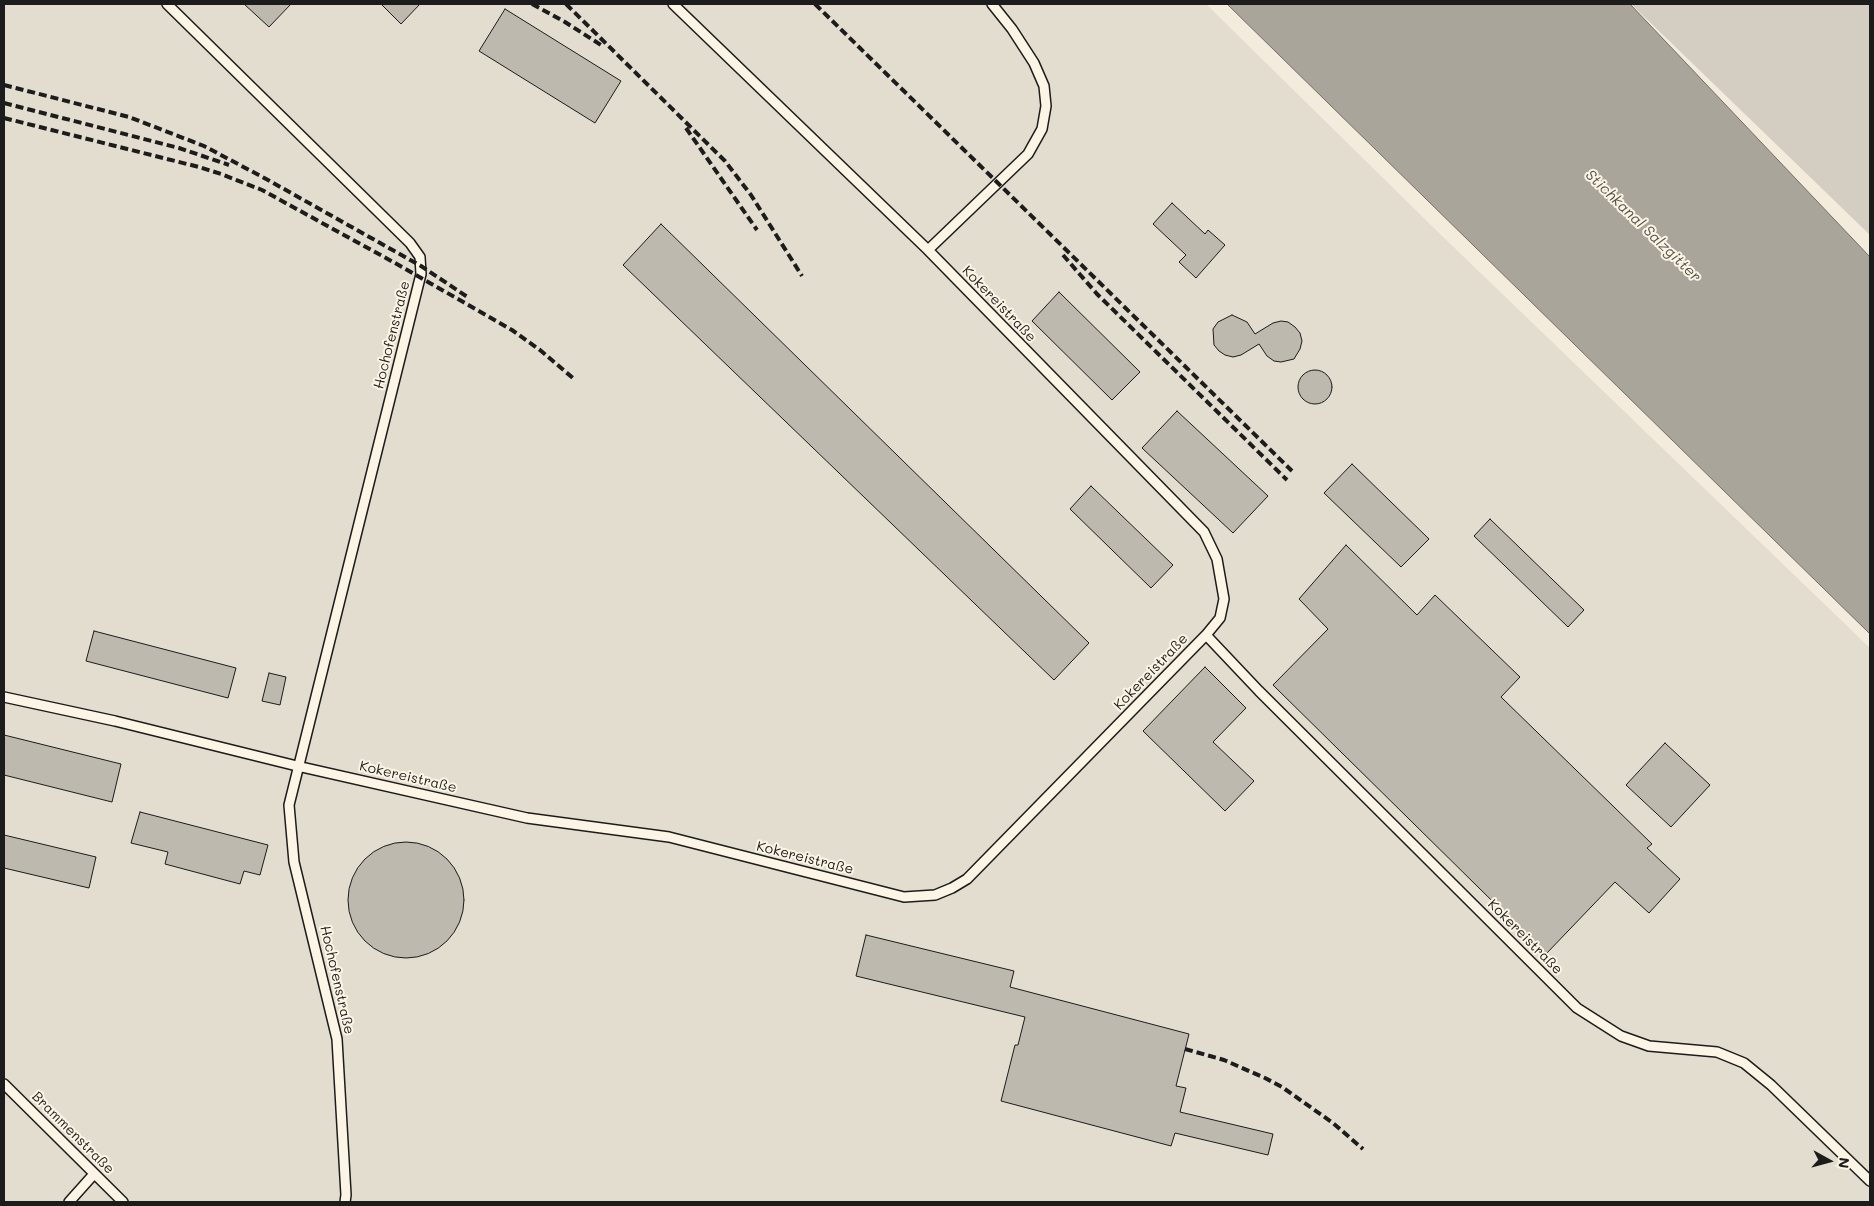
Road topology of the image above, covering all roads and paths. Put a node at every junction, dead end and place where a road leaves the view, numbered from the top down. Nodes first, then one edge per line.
1 (167, 4) edge
2 (673, 4) edge
3 (992, 4) edge
4 (928, 250) junction
5 (1206, 634) junction
6 (4, 697) edge
7 (297, 766) junction
8 (4, 1084) edge
9 (94, 1174) junction
10 (1870, 1181) edge
11 (69, 1202) edge
12 (124, 1202) edge
13 (345, 1202) edge

1 - 7 lane, Hochofenstraße
2 - 4 lane, Kokereistraße
3 - 4 lane
4 - 5 lane, Kokereistraße
5 - 7 lane, Kokereistraße
5 - 10 lane, Kokereistraße
6 - 7 lane
7 - 13 lane, Hochofenstraße
8 - 9 lane, Brammenstraße
9 - 11 lane
9 - 12 lane, Brammenstraße

